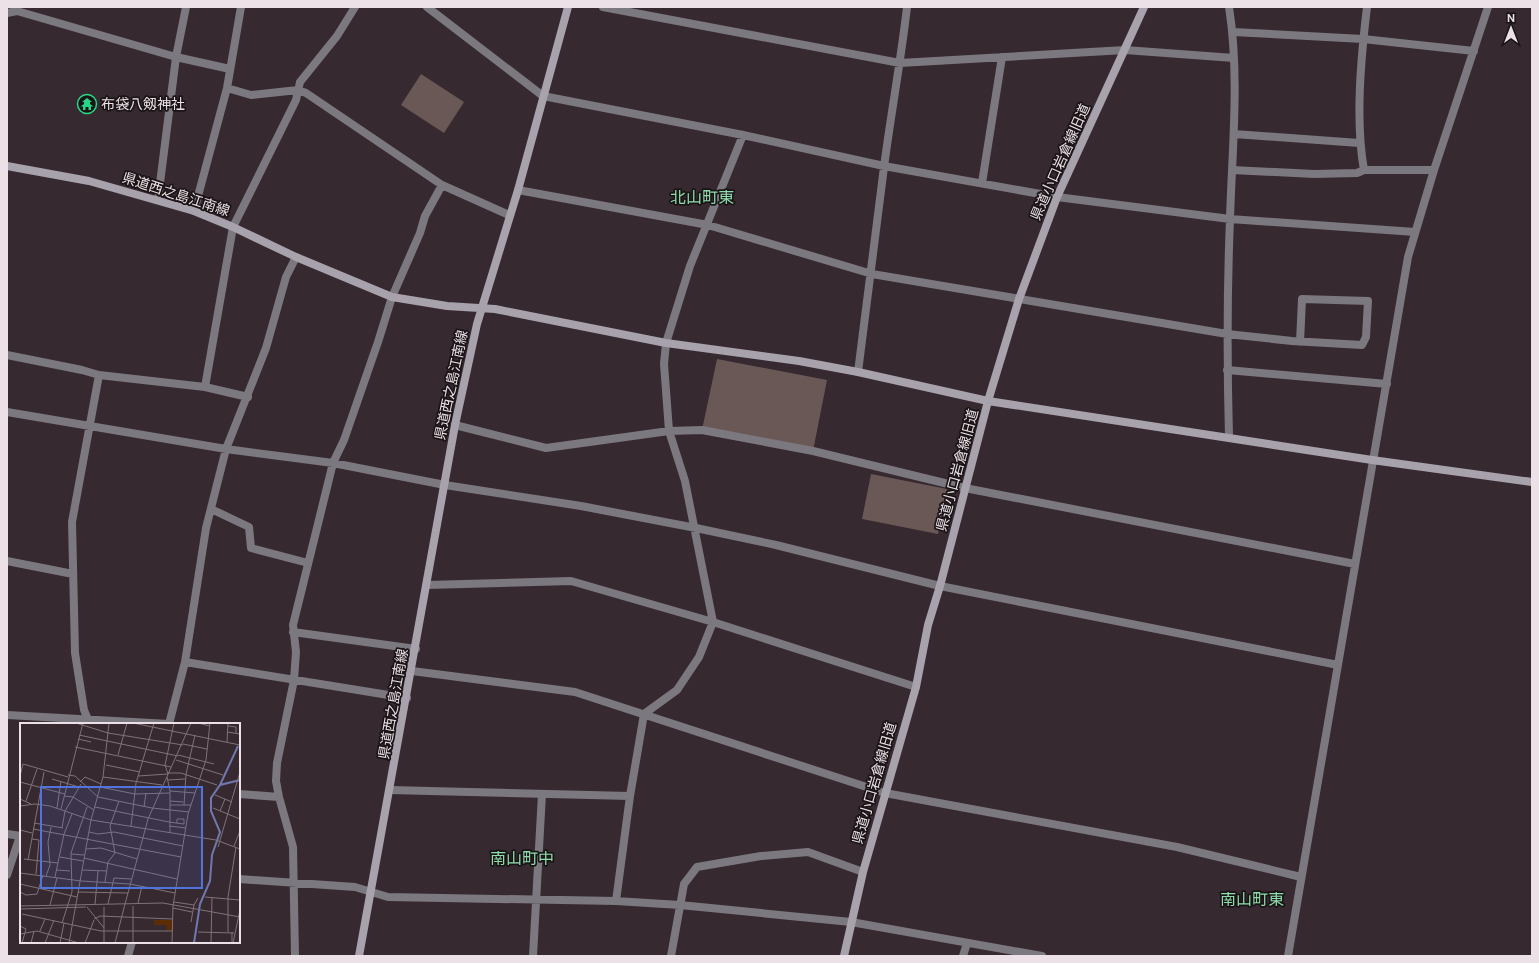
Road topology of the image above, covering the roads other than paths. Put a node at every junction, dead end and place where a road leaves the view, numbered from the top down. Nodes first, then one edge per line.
1 (8, 7) edge
2 (186, 7) edge
3 (241, 7) edge
4 (355, 7) edge
5 (427, 7) edge
6 (568, 7) edge
7 (603, 7) edge
8 (907, 7) edge
9 (1144, 7) edge
10 (1229, 7) edge
11 (1367, 7) edge
12 (1488, 7) edge
13 (7, 13) edge
14 (1233, 32) junction
15 (1363, 39) junction
16 (1124, 50) junction
17 (1474, 51) junction
18 (176, 57) junction
19 (1002, 57) junction
20 (1234, 58) junction
21 (900, 63) junction
22 (230, 68) junction
23 (227, 88) junction
24 (298, 90) junction
25 (543, 96) junction
26 (1234, 134) junction
27 (743, 135) junction
28 (1359, 143) junction
29 (7, 166) edge
30 (884, 166) junction
31 (1232, 170) junction
32 (1364, 170) junction
33 (1434, 170) junction
34 (982, 183) junction
35 (442, 185) junction
36 (518, 190) junction
37 (1057, 197) junction
38 (158, 199) junction
39 (194, 211) junction
40 (509, 214) junction
41 (1230, 219) junction
42 (708, 225) junction
43 (233, 227) junction
44 (1415, 232) junction
45 (296, 257) junction
46 (872, 274) junction
47 (392, 297) junction
48 (1019, 299) junction
49 (480, 309) junction
50 (1227, 334) junction
51 (1300, 342) junction
52 (666, 343) junction
53 (7, 355) edge
54 (1227, 370) junction
55 (858, 372) junction
56 (99, 375) junction
57 (1387, 384) junction
58 (205, 387) junction
59 (248, 396) junction
60 (988, 401) junction
61 (7, 412) edge
62 (455, 425) junction
63 (89, 426) junction
64 (669, 431) junction
65 (1229, 437) junction
66 (226, 449) junction
67 (1372, 460) junction
68 (333, 463) junction
69 (1532, 482) edge
70 (445, 485) junction
71 (965, 488) junction
72 (211, 509) junction
73 (696, 528) junction
74 (7, 561) edge
75 (308, 563) junction
76 (1355, 564) junction
77 (73, 574) junction
78 (427, 584) junction
79 (940, 586) junction
80 (713, 622) junction
81 (293, 632) junction
82 (416, 649) junction
83 (186, 662) junction
84 (1338, 664) junction
85 (412, 672) junction
86 (294, 680) junction
87 (916, 687) junction
88 (407, 698) junction
89 (644, 714) junction
90 (7, 715) edge
91 (89, 722) edge
92 (129, 723) edge
93 (169, 723) edge
94 (390, 790) junction
95 (885, 793) junction
96 (240, 794) edge
97 (542, 794) junction
98 (630, 796) junction
99 (279, 797) junction
100 (7, 834) edge
101 (20, 836) edge
102 (20, 839) edge
103 (863, 872) junction
104 (7, 875) edge
105 (1301, 877) junction
106 (240, 879) edge
107 (293, 883) junction
108 (371, 892) junction
109 (536, 900) junction
110 (616, 901) junction
111 (680, 905) junction
112 (851, 922) junction
113 (132, 943) edge
114 (967, 943) junction
115 (128, 956) edge
116 (295, 956) edge
117 (360, 956) edge
118 (533, 956) edge
119 (671, 956) edge
120 (844, 956) edge
121 (963, 956) edge
122 (1042, 956) edge
123 (1288, 956) edge

1 - 13 street
2 - 18 street
3 - 22 street
4 - 24 street
5 - 25 street
6 - 25 street
7 - 21 street
8 - 21 street
9 - 16 street, 県道小口岩倉線旧道
10 - 14 street
11 - 15 street
12 - 17 street
13 - 18 street
14 - 15 street
14 - 20 street
15 - 17 street
15 - 28 street
16 - 19 street
16 - 20 street
16 - 37 street, 県道小口岩倉線旧道
17 - 33 street
18 - 22 street
18 - 38 street
19 - 21 street
19 - 34 street
20 - 26 street
21 - 30 street
22 - 23 street
23 - 24 street
23 - 39 street
24 - 35 street
24 - 43 street
25 - 27 street
25 - 36 street
26 - 28 street
26 - 31 street
27 - 30 street
27 - 42 street
28 - 32 street
29 - 38 street, 県道西之島江南線
30 - 34 street
30 - 46 street
31 - 32 street
31 - 41 street
32 - 33 street
33 - 44 street
34 - 37 street
35 - 40 street
35 - 47 street
36 - 40 street
36 - 42 street
37 - 41 street
37 - 48 street, 県道小口岩倉線旧道
38 - 39 street, 県道西之島江南線
39 - 43 street, 県道西之島江南線
40 - 49 street
41 - 44 street
41 - 50 street
42 - 46 street
42 - 52 street
43 - 45 street, 県道西之島江南線
43 - 58 street
44 - 57 street
45 - 47 street, 県道西之島江南線
45 - 59 street
46 - 48 street
46 - 55 street
47 - 49 street, 県道西之島江南線
47 - 68 street
48 - 50 street
48 - 60 street, 県道小口岩倉線旧道
49 - 52 street
49 - 62 street, 県道西之島江南線
50 - 51 street
50 - 54 street
51 - 51 street
52 - 55 street
52 - 64 street
53 - 56 street
54 - 57 street
54 - 65 street
55 - 60 street
56 - 58 street
56 - 63 street
57 - 67 street
58 - 59 street
59 - 66 street
60 - 65 street
60 - 71 street, 県道小口岩倉線旧道
61 - 63 street
62 - 64 street
62 - 70 street, 県道西之島江南線
63 - 66 street
63 - 77 street
64 - 71 street
64 - 73 street
65 - 67 street
66 - 68 street
66 - 72 street
67 - 69 street
67 - 76 street
68 - 70 street
68 - 75 street
70 - 73 street
70 - 78 street, 県道西之島江南線
71 - 76 street
71 - 79 street, 県道小口岩倉線旧道
72 - 75 street
72 - 83 street
73 - 79 street
73 - 80 street
74 - 77 street
75 - 81 street
76 - 84 street
77 - 91 street
78 - 80 street
78 - 82 street, 県道西之島江南線
79 - 84 street
79 - 87 street, 県道小口岩倉線旧道
80 - 87 street
80 - 89 street
81 - 82 street
81 - 86 street
82 - 85 street, 県道西之島江南線
83 - 86 street
83 - 93 street
84 - 105 street
85 - 88 street, 県道西之島江南線
85 - 89 street
86 - 88 street
86 - 99 street
87 - 95 street, 県道小口岩倉線旧道
88 - 94 street, 県道西之島江南線
89 - 95 street
89 - 98 street
90 - 91 street
91 - 92 street
94 - 97 street
94 - 108 street, 県道西之島江南線
95 - 103 street, 県道小口岩倉線旧道
95 - 105 street
96 - 99 street
97 - 98 street
97 - 109 street
98 - 110 street
99 - 107 street
100 - 101 street
102 - 104 street
103 - 111 street
103 - 112 street, 県道小口岩倉線旧道
105 - 123 street
106 - 107 street
107 - 108 street
107 - 116 street
108 - 109 street
108 - 117 street, 県道西之島江南線
109 - 110 street
109 - 118 street
110 - 111 street
111 - 112 street
111 - 119 street
112 - 114 street
112 - 120 street, 県道小口岩倉線旧道
113 - 115 street
114 - 121 street
114 - 122 street

